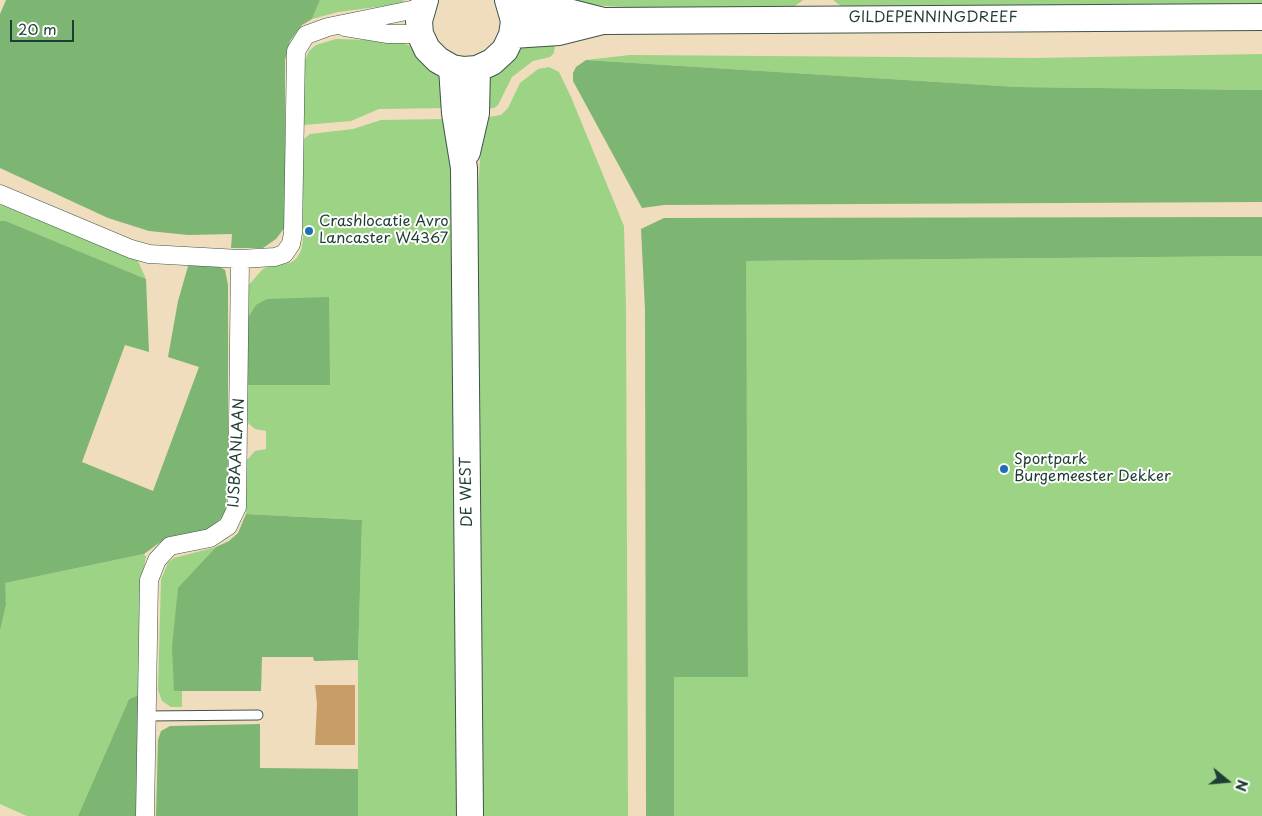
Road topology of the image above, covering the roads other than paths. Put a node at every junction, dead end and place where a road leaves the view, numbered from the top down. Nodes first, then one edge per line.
1 (423, 4) edge
2 (510, 4) edge
3 (1262, 16) edge
4 (603, 20) junction
5 (340, 26) junction
6 (420, 34) junction
7 (512, 35) junction
8 (464, 68) junction
9 (0, 194) edge
10 (240, 259) junction
11 (258, 715) dead end
12 (146, 716) junction
13 (145, 816) edge
14 (470, 816) edge

1 - 5 street
1 - 6 main road
2 - 4 main road, GILDEPENNINGDREEF
2 - 7 main road
3 - 4 main road, GILDEPENNINGDREEF
4 - 7 main road, GILDEPENNINGDREEF
5 - 6 street
5 - 10 street
6 - 8 main road
7 - 8 main road
8 - 14 main road, DE WEST
9 - 10 street
10 - 12 street, IJSBAANLAAN
11 - 12 lane
12 - 13 street, IJSBAANLAAN

